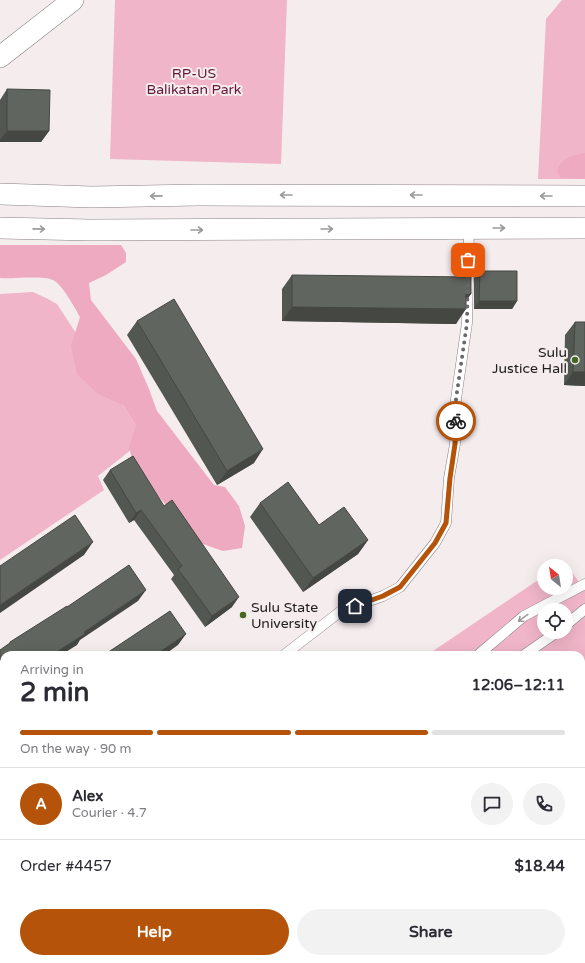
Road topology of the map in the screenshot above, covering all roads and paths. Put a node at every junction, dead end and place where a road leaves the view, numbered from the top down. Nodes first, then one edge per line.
1 (73, 0) edge
2 (0, 57) edge
3 (0, 194) edge
4 (579, 196) edge
5 (92, 197) junction
6 (0, 228) edge
7 (469, 228) junction
8 (578, 228) edge
9 (90, 230) junction
10 (585, 584) edge
11 (585, 609) edge
12 (573, 619) edge
13 (547, 639) edge
14 (289, 651) edge
15 (483, 651) edge
16 (530, 651) edge

1 - 2 street
3 - 5 street
4 -> 5 street
4 - 8 street
5 - 9 street
6 -> 9 street
7 -> 8 street
9 -> 7 street
7 - 14 lane
10 -> 15 lane
11 - 12 lane
13 - 16 lane

